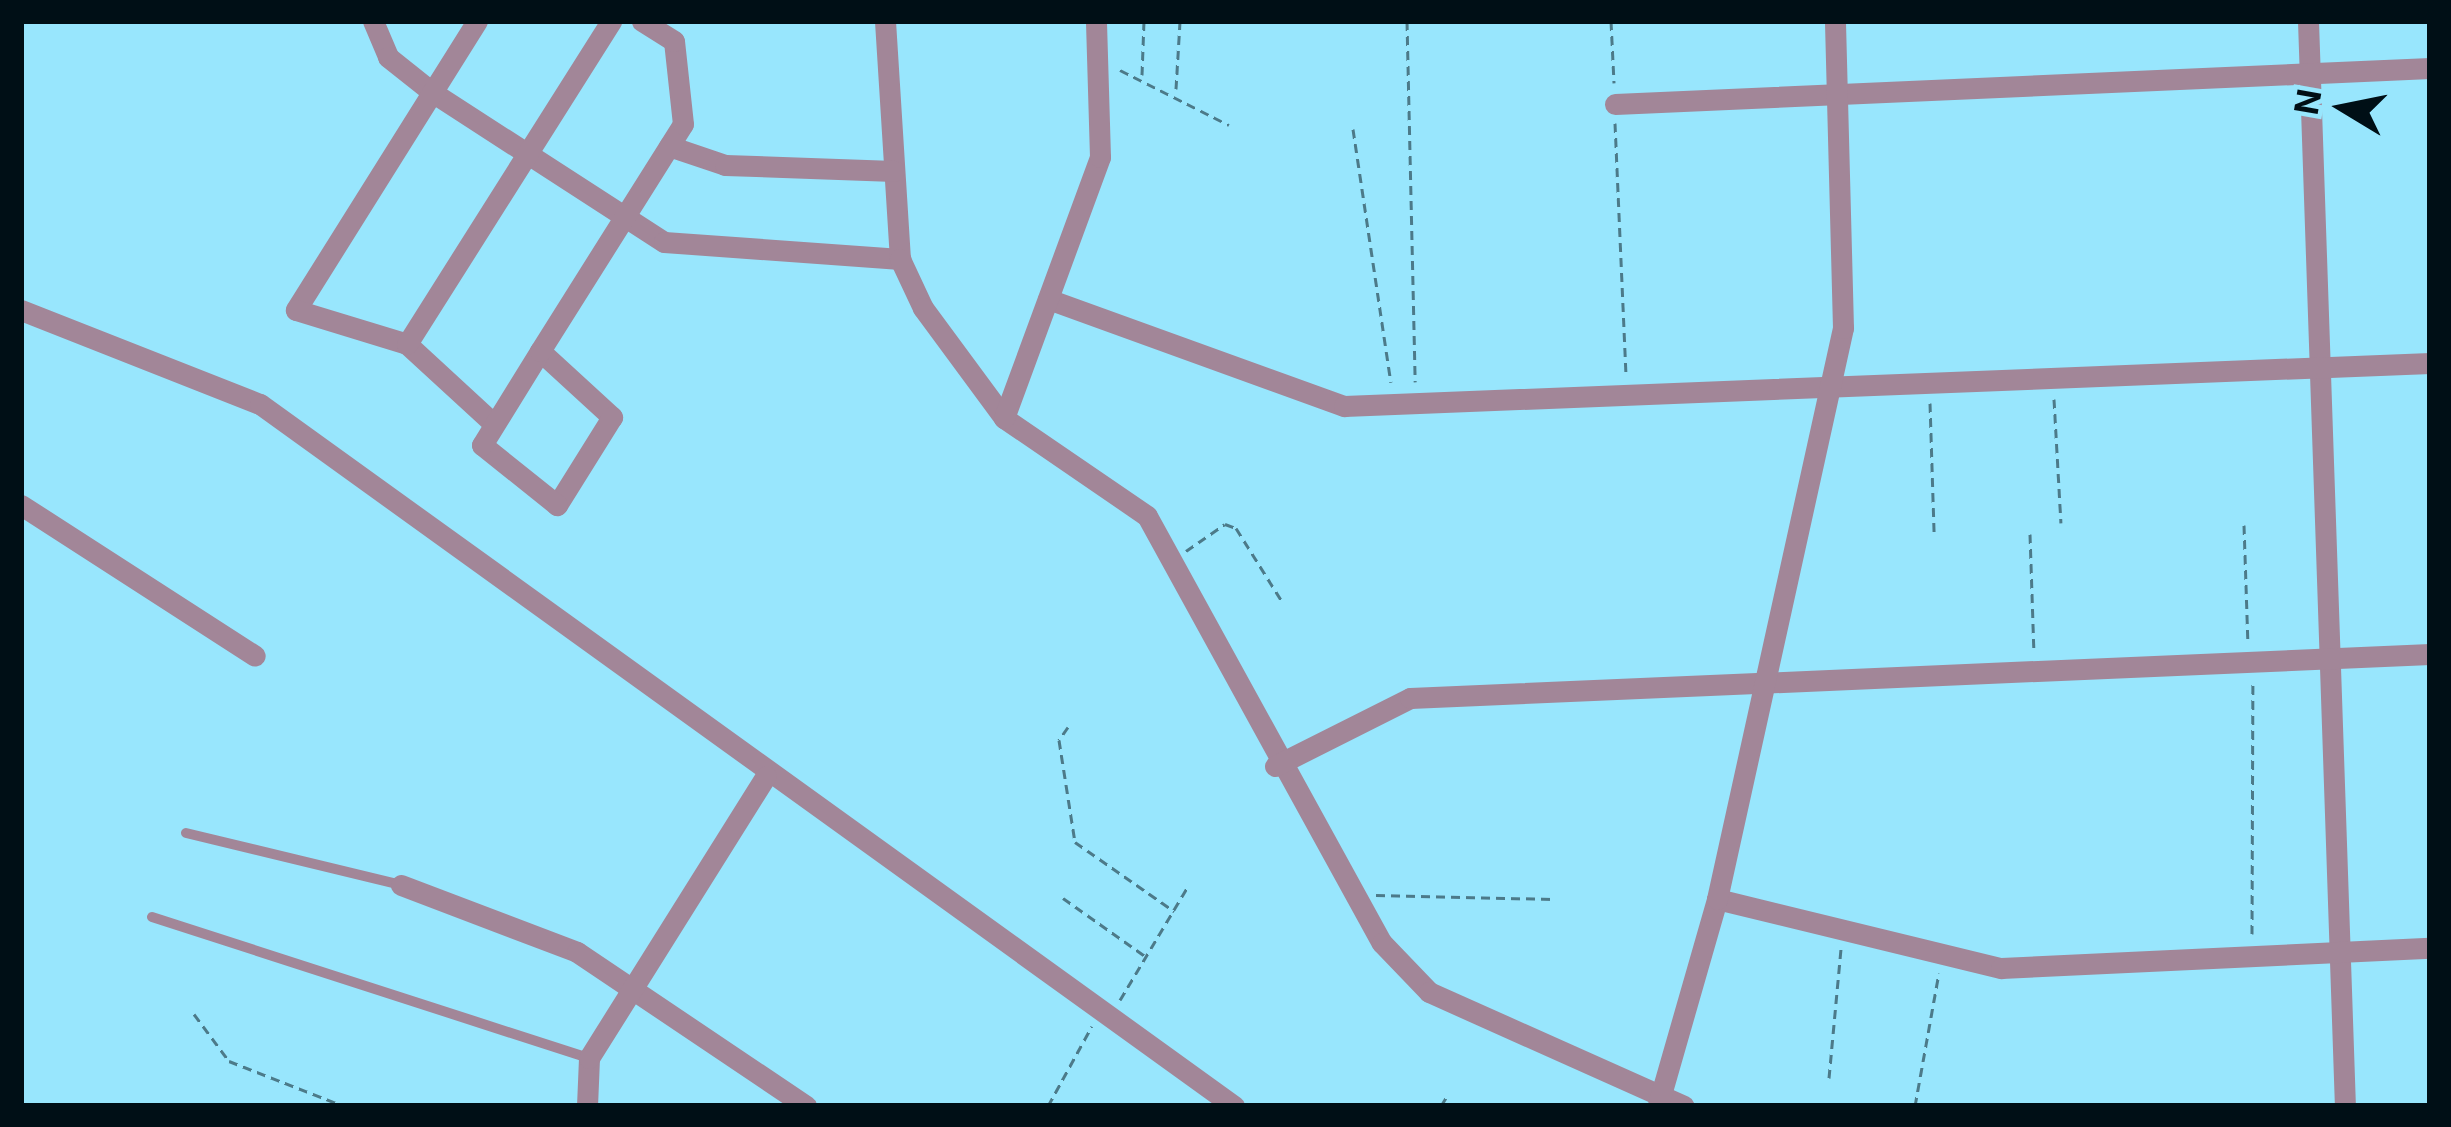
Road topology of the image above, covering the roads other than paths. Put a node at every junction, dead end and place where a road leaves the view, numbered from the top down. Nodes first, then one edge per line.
1 (374, 21) edge
2 (477, 21) edge
3 (611, 21) edge
4 (642, 21) edge
5 (885, 21) edge
6 (1096, 21) edge
7 (1835, 21) edge
8 (2308, 21) edge
9 (2430, 68) edge
10 (2311, 73) junction
11 (432, 92) junction
12 (1838, 95) junction
13 (1615, 104) road end
14 (669, 146) junction
15 (528, 154) junction
16 (894, 171) junction
17 (625, 217) junction
18 (900, 260) junction
19 (1048, 299) junction
20 (21, 310) edge
21 (406, 344) junction
22 (540, 350) junction
23 (2430, 363) edge
24 (2320, 367) junction
25 (1833, 388) junction
26 (1004, 418) junction
27 (494, 424) junction
28 (21, 506) edge
29 (2430, 654) edge
30 (255, 656) dead end
31 (2334, 658) junction
32 (1765, 684) junction
33 (1275, 766) junction
34 (766, 776) junction
35 (186, 833) dead end
36 (401, 886) joint
37 (1717, 898) junction
38 (152, 917) dead end
39 (2430, 948) edge
40 (2342, 952) junction
41 (633, 987) junction
42 (590, 1058) junction
43 (1668, 1103) edge
44 (587, 1106) edge
45 (806, 1106) edge
46 (1234, 1106) edge
47 (2345, 1106) edge

1 - 11 street
2 - 11 street
3 - 15 street
4 - 14 street
5 - 16 street
6 - 19 street
7 - 12 street
8 - 10 street
9 - 10 street
10 - 12 street
10 - 24 street
11 - 15 street
11 - 21 street
12 - 13 street
12 - 25 street
14 - 16 street
14 - 17 street
15 - 17 street
15 - 21 street
16 - 18 street
17 - 18 street
17 - 22 street
18 - 26 street
19 - 25 street
19 - 26 street
20 - 34 street
21 - 27 street
22 - 27 street
22 - 27 street
23 - 24 street
24 - 25 street
24 - 31 street
25 - 32 street
26 - 33 street
28 - 30 street
29 - 31 street
31 - 32 street
31 - 40 street
32 - 33 street
32 - 37 street
33 - 43 street
34 - 41 street
34 - 46 street
35 - 36 lane
36 - 41 street
37 - 40 street
37 - 43 street
38 - 42 lane
39 - 40 street
40 - 47 street
41 - 42 street
41 - 45 street
42 - 44 street

